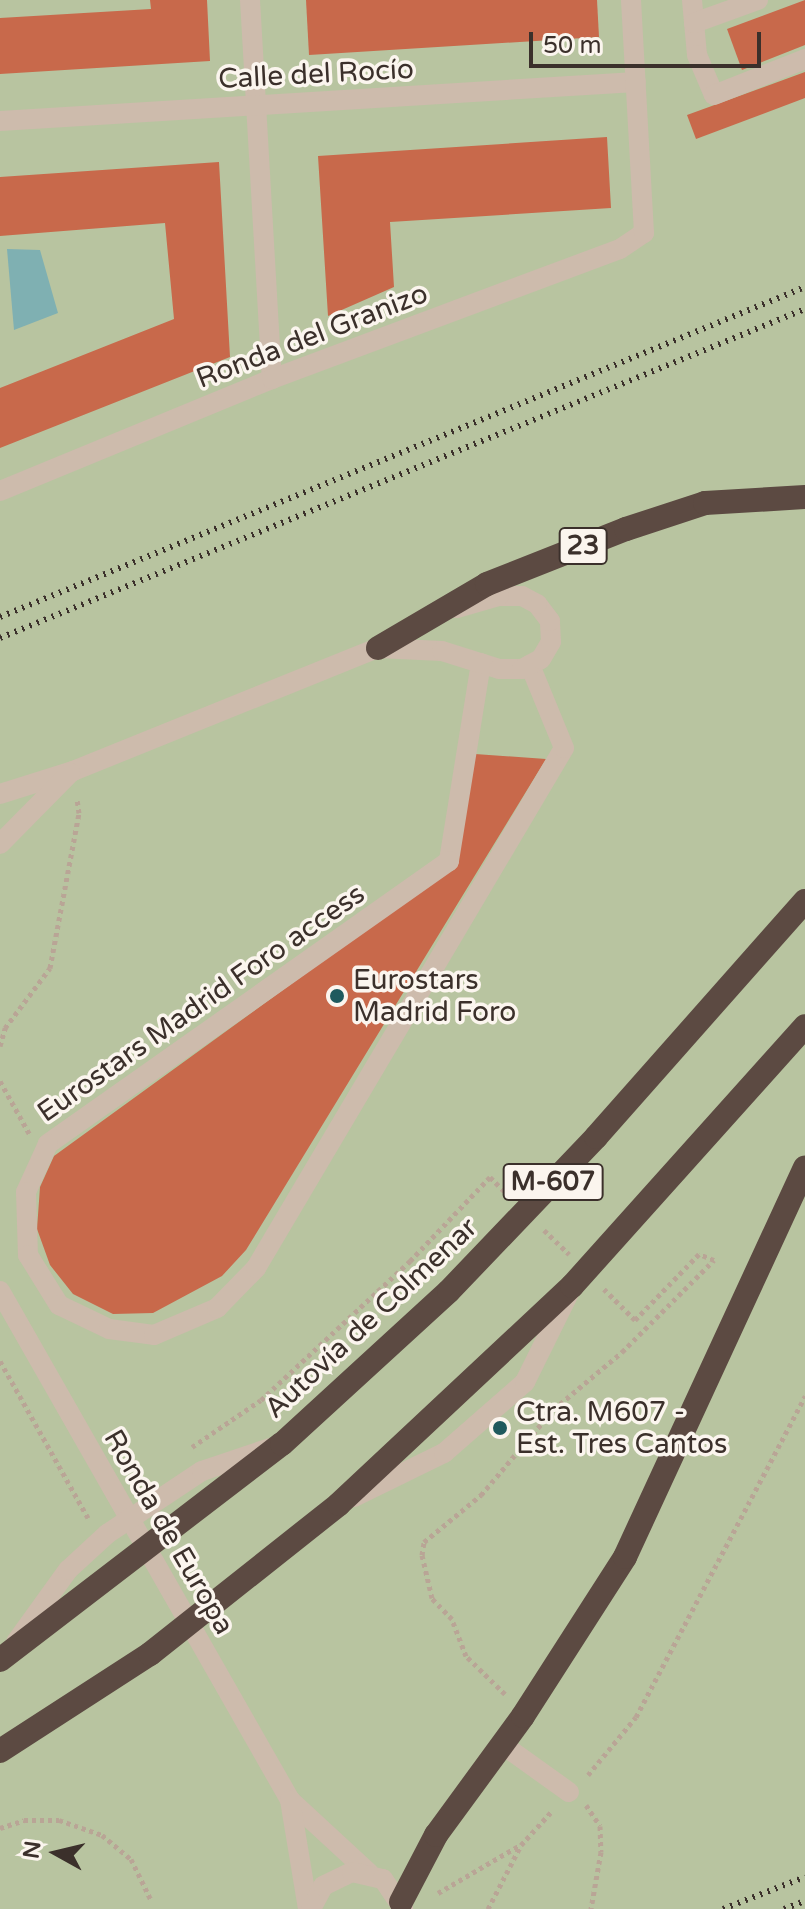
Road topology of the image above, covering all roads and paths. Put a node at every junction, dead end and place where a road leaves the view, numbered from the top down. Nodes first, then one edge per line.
1 (250, 0) edge
2 (631, 0) edge
3 (692, 0) edge
4 (758, 0) edge
5 (694, 23) junction
6 (805, 59) edge
7 (636, 82) junction
8 (256, 105) junction
9 (0, 121) edge
10 (272, 379) junction
11 (0, 491) edge
12 (805, 497) edge
13 (443, 612) junction
14 (378, 648) junction
15 (481, 663) junction
16 (530, 665) junction
17 (73, 771) junction
18 (0, 794) edge
19 (0, 844) edge
20 (805, 901) edge
21 (805, 1026) edge
22 (0, 1046) edge
23 (0, 1081) edge
24 (43, 1156) junction
25 (805, 1168) edge
26 (512, 1199) dead end
27 (534, 1221) dead end
28 (576, 1276) junction
29 (602, 1287) dead end
30 (0, 1291) edge
31 (0, 1361) edge
32 (805, 1396) edge
33 (282, 1444) junction
34 (188, 1450) dead end
35 (339, 1504) junction
36 (99, 1512) dead end
37 (2, 1659) edge
38 (523, 1716) junction
39 (503, 1745) junction
40 (0, 1751) edge
41 (569, 1792) junction
42 (290, 1800) junction
43 (0, 1828) edge
44 (521, 1845) junction
45 (369, 1873) junction
46 (151, 1900) dead end
47 (410, 1904) edge
48 (310, 1909) edge
49 (488, 1909) edge
50 (591, 1909) edge

1 - 8 street
2 - 7 street
3 - 5 street
4 - 5 street
5 - 6 street
7 - 8 street, Calle del Rocío
7 - 10 street, Ronda del Granizo
8 - 9 street, Calle del Rocío
8 - 10 street
10 - 11 street, Ronda del Granizo
12 - 13 highway, 23
13 - 14 highway, 23
13 - 16 street
14 - 15 street
14 - 17 street
15 - 16 street
15 - 24 street, Eurostars Madrid Foro access
16 - 24 street, Eurostars Madrid Foro access
17 - 18 street
17 - 19 street
17 - 22 path
20 - 33 highway, Autovía de Colmenar / M-607
21 - 28 highway, M-607
23 - 24 path
25 - 38 highway
26 - 34 path
27 - 28 path
28 - 35 highway, M-607
28 - 35 street
29 - 38 path
30 - 42 street, Ronda de Europa
31 - 36 path
32 - 41 path
33 - 37 highway, Autovía de Colmenar / M-607
33 - 37 street
35 - 40 highway, M-607
38 - 39 highway
39 - 41 street
39 - 47 highway
41 - 44 path
41 - 50 path
42 - 45 street, Ronda de Europa
42 - 48 street, Ronda de Europa
43 - 46 path
44 - 47 path
44 - 49 path
45 - 47 street, Ronda de Europa
45 - 48 street

